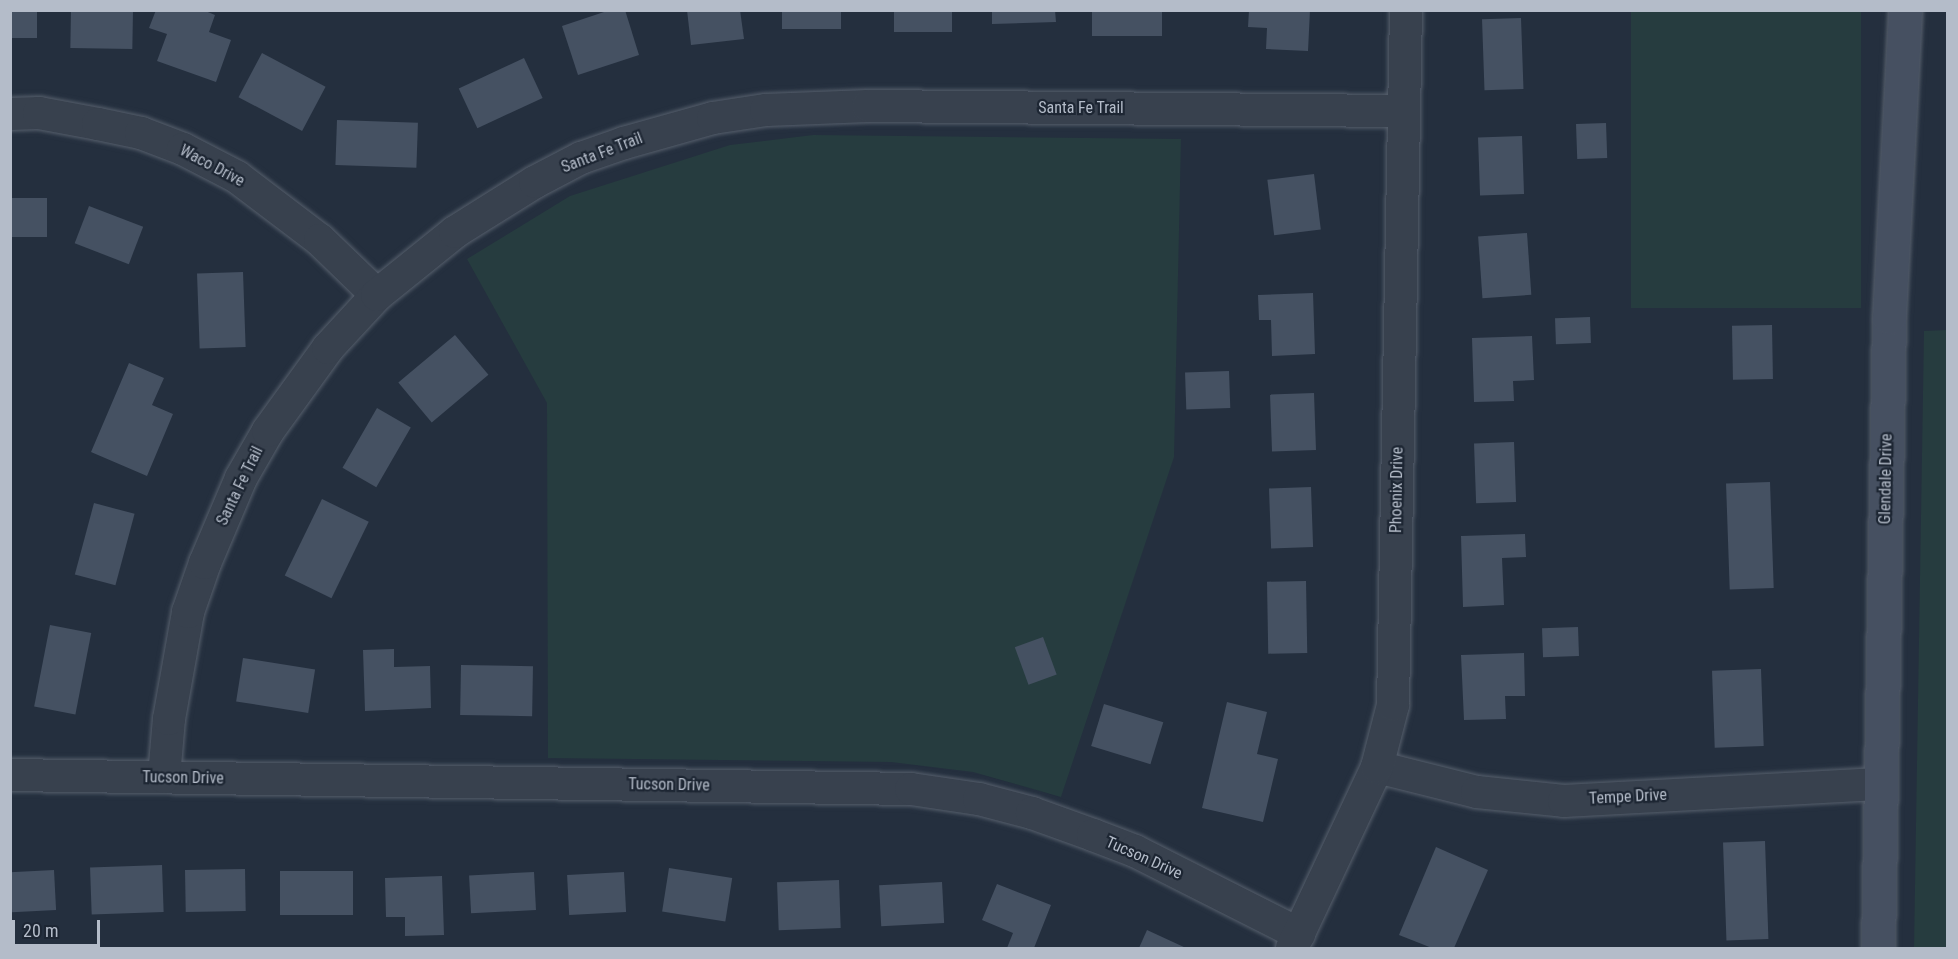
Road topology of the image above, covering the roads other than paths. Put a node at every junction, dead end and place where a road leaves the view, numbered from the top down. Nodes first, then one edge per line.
1 (1406, 10) edge
2 (1905, 10) edge
3 (1403, 111) junction
4 (10, 114) edge
5 (377, 296) junction
6 (1377, 767) junction
7 (10, 775) edge
8 (164, 777) junction
9 (1882, 784) junction
10 (1296, 941) edge
11 (1878, 948) edge

1 - 3 street, Phoenix Drive
2 - 9 street, Glendale Drive
3 - 5 street, Santa Fe Trail
3 - 6 street, Phoenix Drive
4 - 5 street, Waco Drive
5 - 8 street, Santa Fe Trail
6 - 9 street, Tempe Drive
6 - 10 street, Phoenix Drive
7 - 8 street, Tucson Drive
8 - 10 street, Tucson Drive
9 - 11 street, Glendale Drive

